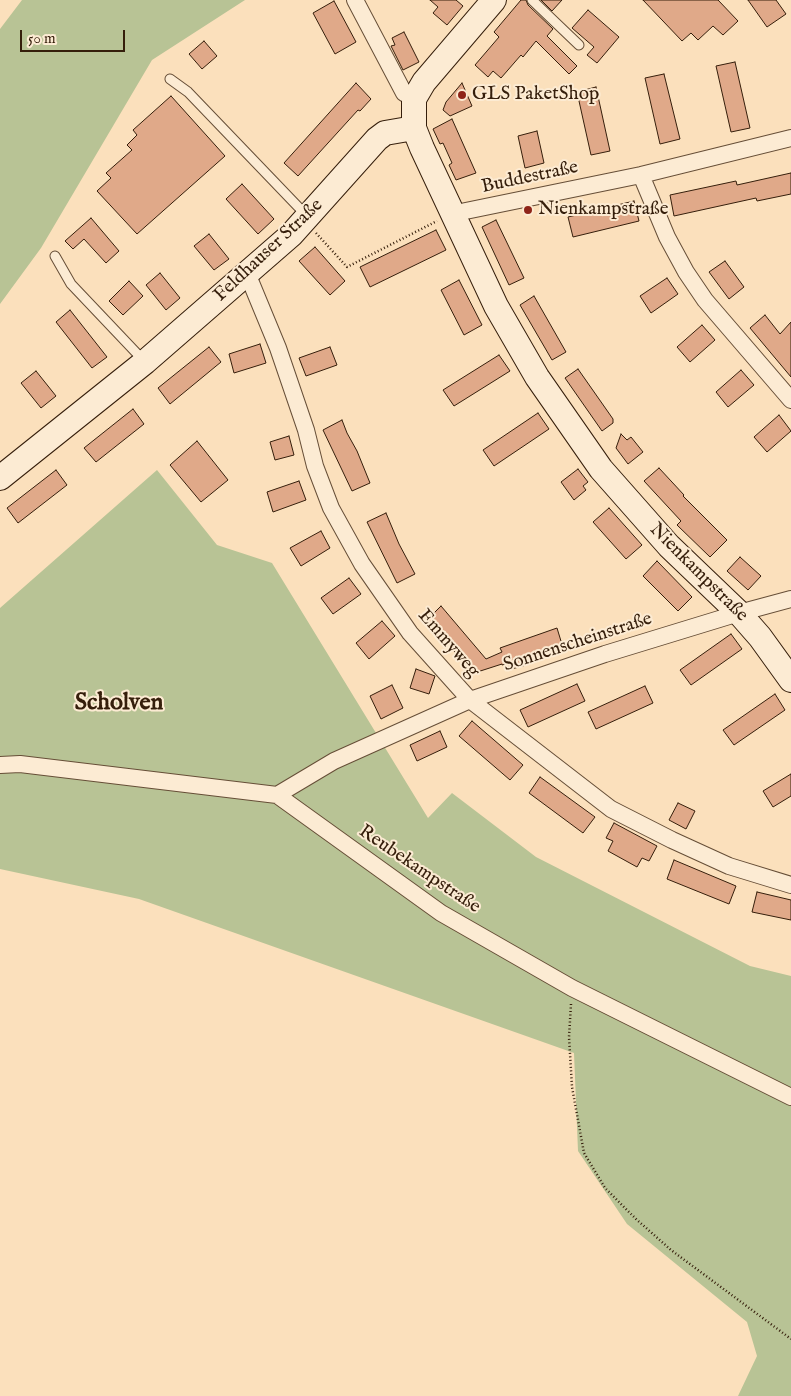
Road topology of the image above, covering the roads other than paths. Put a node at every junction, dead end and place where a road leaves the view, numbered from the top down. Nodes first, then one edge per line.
1 (355, 0) edge
2 (494, 0) edge
3 (532, 0) edge
4 (579, 45) dead end
5 (170, 79) dead end
6 (414, 99) junction
7 (414, 128) junction
8 (791, 138) edge
9 (641, 176) junction
10 (451, 214) junction
11 (306, 219) junction
12 (55, 256) dead end
13 (247, 274) junction
14 (145, 362) junction
15 (791, 400) edge
16 (0, 478) edge
17 (791, 599) edge
18 (739, 613) junction
19 (791, 680) edge
20 (470, 700) junction
21 (0, 765) edge
22 (277, 795) junction
23 (791, 885) edge
24 (791, 1097) edge

1 - 6 street
2 - 6 street
3 - 4 lane
5 - 11 lane
6 - 7 street
7 - 10 street, Nienkampstraße
7 - 11 street, Feldhauser Straße
8 - 9 street, Buddestraße
9 - 10 street, Buddestraße
9 - 15 street
10 - 18 street, Nienkampstraße
11 - 13 street, Feldhauser Straße
12 - 14 lane
13 - 14 street, Feldhauser Straße
13 - 20 street, Emmyweg
14 - 16 street, Feldhauser Straße
17 - 18 street, Sonnenscheinstraße
18 - 19 street, Nienkampstraße
18 - 20 street, Sonnenscheinstraße
20 - 22 street, Sonnenscheinstraße
20 - 23 street, Emmyweg
21 - 22 street, Reubekampstraße
22 - 24 street, Reubekampstraße

